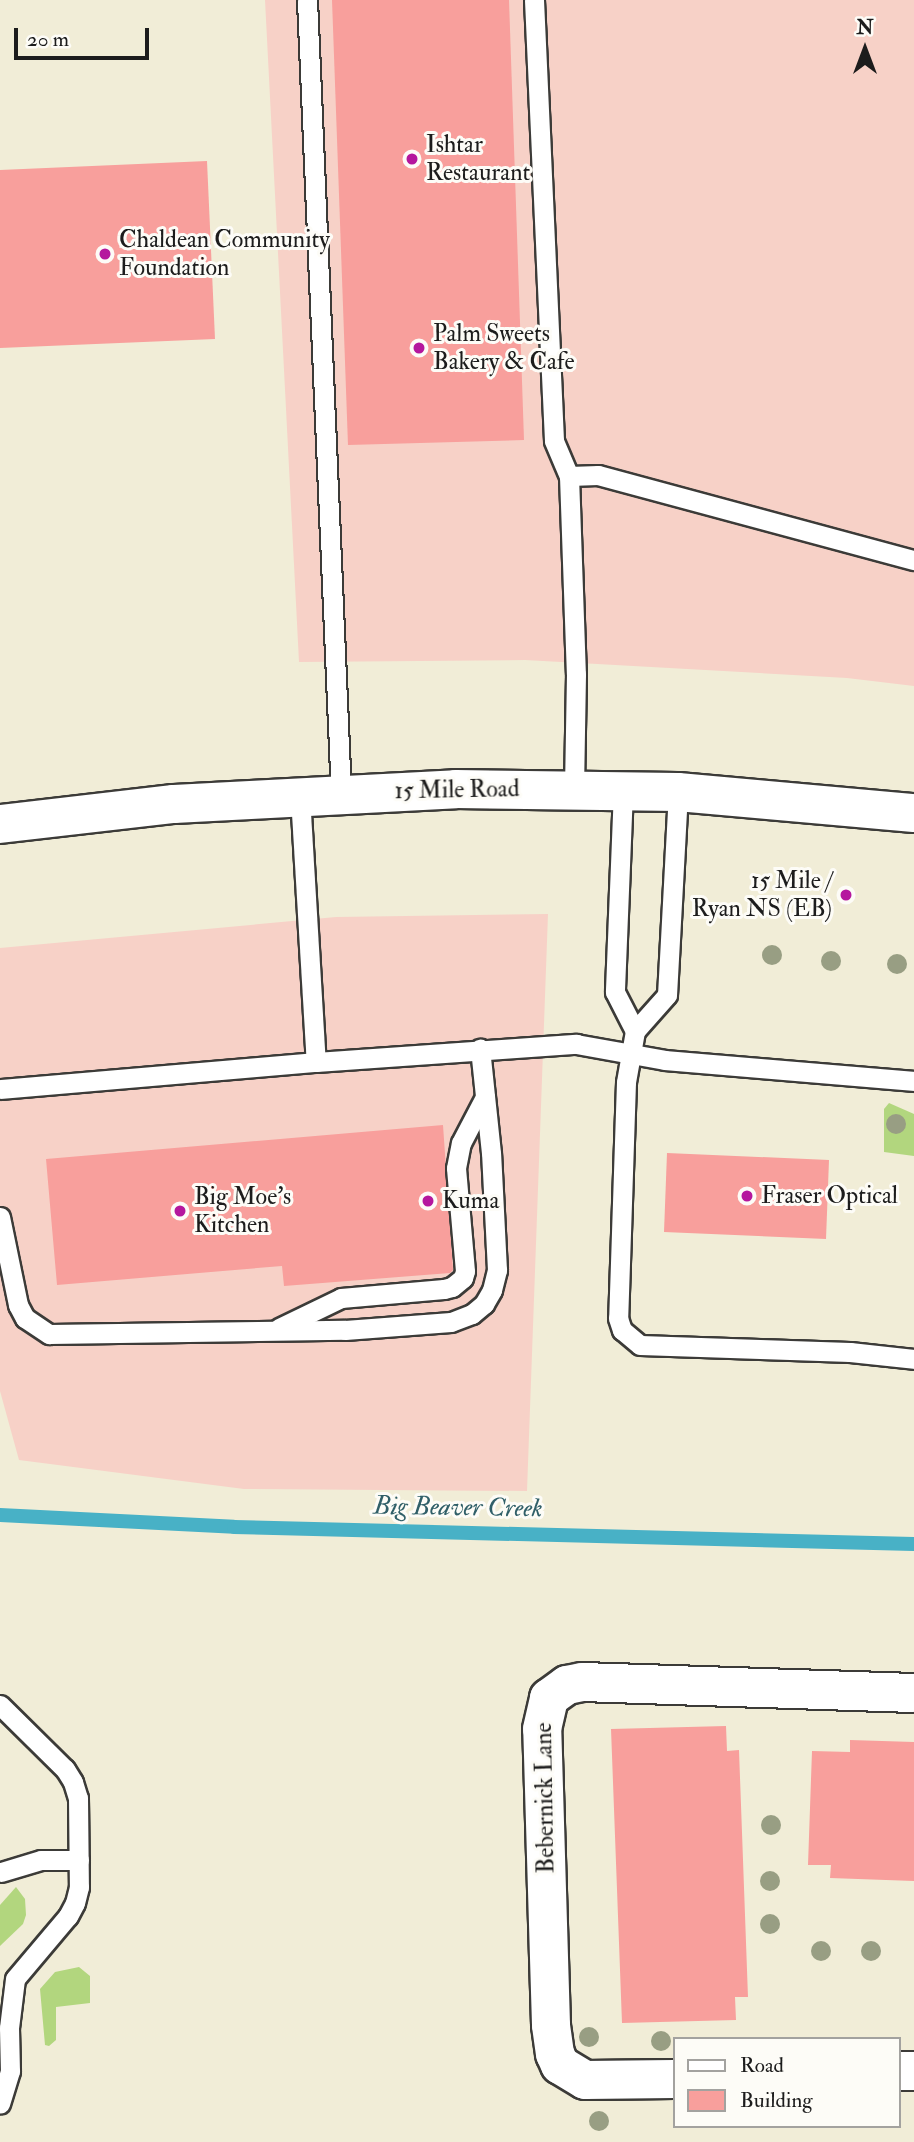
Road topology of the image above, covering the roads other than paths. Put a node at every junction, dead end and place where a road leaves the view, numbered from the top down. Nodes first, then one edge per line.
1 (307, 0) edge
2 (534, 0) edge
3 (569, 476) junction
4 (914, 560) edge
5 (574, 789) junction
6 (623, 790) junction
7 (678, 792) junction
8 (341, 794) junction
9 (300, 796) junction
10 (914, 813) edge
11 (0, 824) edge
12 (635, 1031) junction
13 (480, 1049) junction
14 (631, 1054) junction
15 (316, 1062) junction
16 (914, 1081) edge
17 (0, 1089) edge
18 (485, 1097) junction
19 (0, 1217) edge
20 (275, 1330) junction
21 (914, 1359) edge
22 (914, 1693) edge
23 (0, 1705) edge
24 (79, 1860) junction
25 (1, 1872) edge
26 (6, 1989) edge
27 (673, 2079) edge
28 (0, 2104) edge

1 - 8 lane
2 - 3 lane
3 - 4 lane
3 - 5 lane
5 - 6 main road, 15 Mile Road
5 - 8 main road, 15 Mile Road
6 - 7 main road, 15 Mile Road
6 - 12 lane
7 - 10 main road, 15 Mile Road
7 - 12 lane
8 - 9 main road, 15 Mile Road
9 - 11 main road, 15 Mile Road
9 - 15 lane
12 - 14 lane
13 - 14 lane
13 - 15 lane
13 - 18 lane
14 - 16 lane
14 - 21 lane
15 - 17 lane
18 - 20 lane
18 - 20 lane
19 - 20 lane
22 - 27 main road, Bebernick Lane
23 - 24 lane
24 - 25 lane
24 - 26 lane
26 - 28 lane

